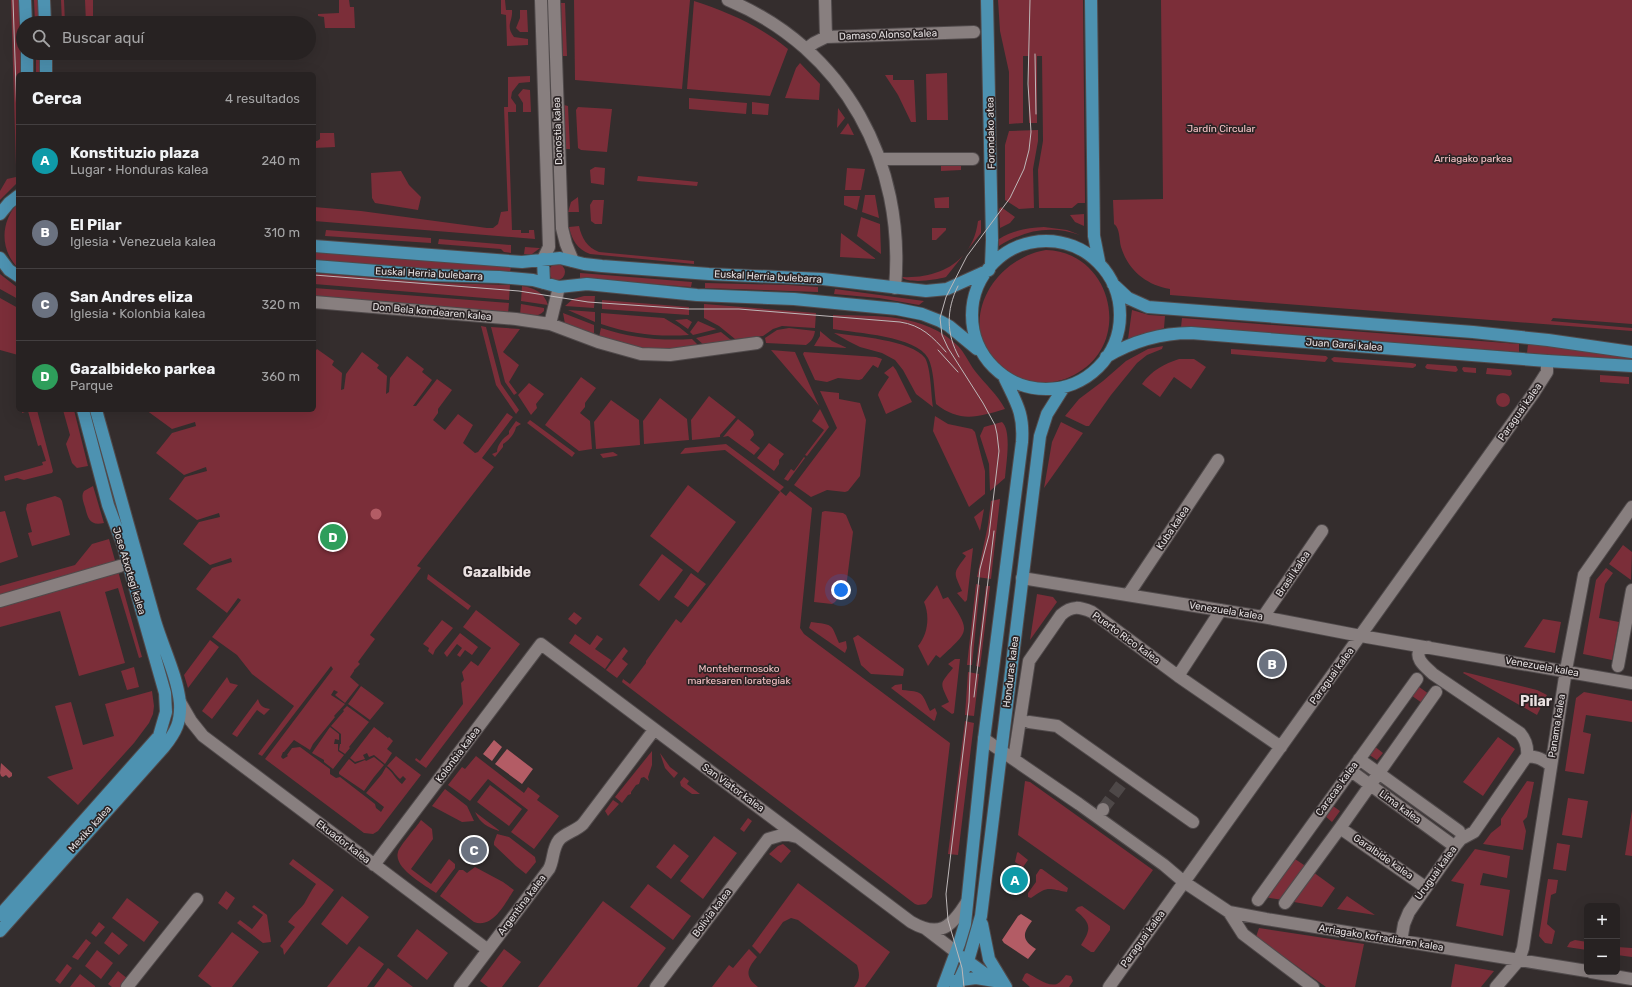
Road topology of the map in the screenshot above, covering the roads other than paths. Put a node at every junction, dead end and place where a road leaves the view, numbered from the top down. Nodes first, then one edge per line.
1 (25, 0) edge
2 (44, 0) edge
3 (541, 0) edge
4 (554, 0) edge
5 (728, 0) edge
6 (825, 0) edge
7 (987, 0) edge
8 (1091, 0) edge
9 (26, 16) edge
10 (45, 16) edge
11 (974, 32) dead end
12 (826, 37) junction
13 (806, 49) junction
14 (27, 60) edge
15 (46, 60) edge
16 (27, 72) edge
17 (46, 72) edge
18 (880, 159) junction
19 (973, 159) dead end
20 (16, 197) edge
21 (1, 211) edge
22 (316, 246) edge
23 (543, 259) junction
24 (1, 261) edge
25 (573, 261) junction
26 (1099, 261) junction
27 (316, 266) edge
28 (990, 268) junction
29 (16, 274) edge
30 (544, 283) junction
31 (1113, 284) junction
32 (559, 287) junction
33 (895, 288) junction
34 (316, 302) edge
35 (550, 324) junction
36 (1548, 340) junction
37 (757, 343) dead end
38 (1632, 344) edge
39 (976, 349) junction
40 (1632, 352) edge
41 (1106, 357) junction
42 (1547, 361) junction
43 (1587, 364) junction
44 (1632, 366) edge
45 (1632, 370) edge
46 (1006, 379) junction
47 (1064, 386) junction
48 (84, 412) edge
49 (97, 412) edge
50 (1218, 460) dead end
51 (1632, 507) edge
52 (1322, 531) dead end
53 (120, 566) dead end
54 (1022, 578) junction
55 (1632, 590) edge
56 (1128, 595) junction
57 (0, 601) edge
58 (1221, 610) junction
59 (1263, 617) junction
60 (1361, 636) junction
61 (541, 644) joint
62 (1428, 648) junction
63 (1618, 666) dead end
64 (1566, 670) junction
65 (1178, 676) junction
66 (1417, 678) dead end
67 (1632, 683) edge
68 (1436, 692) dead end
69 (180, 702) junction
70 (1029, 722) dead end
71 (178, 726) junction
72 (654, 730) junction
73 (161, 732) junction
74 (199, 732) junction
75 (984, 739) junction
76 (1281, 747) junction
77 (1001, 752) junction
78 (1527, 756) junction
79 (1014, 759) junction
80 (1359, 759) junction
81 (1551, 766) junction
82 (1351, 771) junction
83 (1379, 773) junction
84 (1370, 785) junction
85 (759, 809) junction
86 (1193, 822) dead end
87 (1340, 828) junction
88 (1458, 831) dead end
89 (800, 838) junction
90 (768, 839) junction
91 (1450, 843) dead end
92 (374, 865) junction
93 (1184, 882) junction
94 (1425, 887) junction
95 (197, 899) dead end
96 (1258, 900) dead end
97 (966, 902) junction
98 (1285, 903) dead end
99 (1229, 912) junction
100 (0, 915) edge
101 (981, 916) junction
102 (926, 929) junction
103 (0, 931) edge
104 (1401, 940) junction
105 (488, 950) junction
106 (956, 952) junction
107 (1519, 960) junction
108 (968, 961) junction
109 (1584, 971) edge
110 (1609, 975) edge
111 (1632, 979) edge
112 (958, 983) edge
113 (944, 985) edge
114 (1002, 985) edge
115 (464, 986) edge
116 (127, 987) edge
117 (656, 987) edge
118 (1109, 987) edge
119 (1313, 987) edge
120 (1496, 987) edge

1 - 9 main road
2 - 10 main road
3 - 23 street, Donostia kalea
4 - 25 street, Donostia kalea
5 - 13 street
6 - 12 street
7 - 28 main road, Forondako atea
8 - 26 main road
11 - 12 street, Damaso Alonso kalea
12 - 13 street, Damaso Alonso kalea
13 - 18 street
14 - 16 main road
15 - 17 main road
18 - 19 street
18 - 33 street
20 - 21 main road
22 - 23 main road, Euskal Herria bulebarra
23 - 25 main road, Euskal Herria bulebarra
23 - 30 main road
24 - 29 main road
25 - 33 main road, Euskal Herria bulebarra
26 - 28 main road, Euskal Herria bulebarra
26 - 31 main road
27 - 30 main road, Euskal Herria bulebarra
28 - 33 main road, Euskal Herria bulebarra
28 - 39 main road
30 - 32 main road, Euskal Herria bulebarra
31 - 36 main road
31 - 41 main road
32 - 35 street
32 - 39 main road, Euskal Herria bulebarra
34 - 35 street, Don Bela kondearen kalea
35 - 37 street, Don Bela kondearen kalea
36 - 38 main road
36 - 40 main road
39 - 46 main road, Euskal Herria bulebarra
41 - 42 main road, Juan Garai kalea
41 - 47 main road
42 - 43 main road, Juan Garai kalea
42 - 60 street, Paraguai kalea
43 - 44 main road, Juan Garai kalea
43 - 45 main road, Juan Garai kalea
46 - 47 main road
46 - 75 main road, Honduras kalea
47 - 54 main road, Honduras kalea
48 - 73 main road, Jose Atxotegi kalea
49 - 69 main road, Jose Atxotegi kalea
50 - 56 street, Kuba kalea
51 - 64 street, Panama kalea
52 - 59 street, Brasil kalea
53 - 57 street
54 - 56 street, Venezuela kalea
54 - 77 main road, Honduras kalea
55 - 63 street
56 - 58 street, Venezuela kalea
58 - 59 street, Venezuela kalea
58 - 65 street
59 - 60 street, Venezuela kalea
60 - 62 street, Venezuela kalea
60 - 76 street, Paraguai kalea
61 - 72 street, San Viator kalea
61 - 92 street, Kolonbia kalea
62 - 64 street, Venezuela kalea
62 - 78 street
64 - 67 street, Venezuela kalea
64 - 81 street, Panama kalea
65 - 76 street, Puerto Rico kalea
65 - 79 street, Puerto Rico kalea
66 - 80 street, Caracas kalea
68 - 83 street
69 - 71 main road, Jose Atxotegi kalea
69 - 74 street, Ekuador kalea
70 - 86 street
71 - 73 street
71 - 74 street, Ekuador kalea
71 - 103 main road, Mexiko kalea
72 - 85 street, San Viator kalea
72 - 105 street, Argentina kalea
73 - 100 main road, Mexiko kalea
74 - 92 street, Ekuador kalea
75 - 77 street, Arriagako kofradiaren kalea
75 - 97 main road, Honduras kalea
76 - 93 street, Paraguai kalea
77 - 79 street, Arriagako kofradiaren kalea
77 - 101 main road, Honduras kalea
78 - 81 street
78 - 94 street, Uruguai kalea
79 - 93 street, Arriagako kofradiaren kalea
80 - 82 street, Caracas kalea
80 - 83 street, Lima kalea
81 - 107 street, Panama kalea
82 - 84 street, Lima kalea
82 - 96 street, Caracas kalea
83 - 84 street
83 - 88 street, Lima kalea
84 - 87 street
84 - 91 street, Lima kalea
85 - 89 street, San Viator kalea
85 - 90 street
87 - 94 street, Garalbide kalea
87 - 98 street
89 - 90 street
89 - 102 street, San Viator kalea
90 - 117 street, Bolivia kalea
92 - 105 street, Ekuador kalea
93 - 99 street, Arriagako kofradiaren kalea
93 - 118 street, Paraguai kalea
94 - 104 street, Uruguai kalea
95 - 116 street
97 - 102 street
97 - 106 main road, Honduras kalea
99 - 104 street, Arriagako kofradiaren kalea
99 - 119 street
101 - 108 main road, Honduras kalea
101 - 114 main road
102 - 106 street, San Viator kalea
104 - 107 street, Arriagako kofradiaren kalea
105 - 115 street, Argentina kalea
106 - 108 main road
106 - 113 main road, Honduras kalea
107 - 109 street, Arriagako kofradiaren kalea
107 - 120 street
108 - 112 main road, Honduras kalea
108 - 114 main road
110 - 111 street
112 - 113 main road
112 - 114 main road

